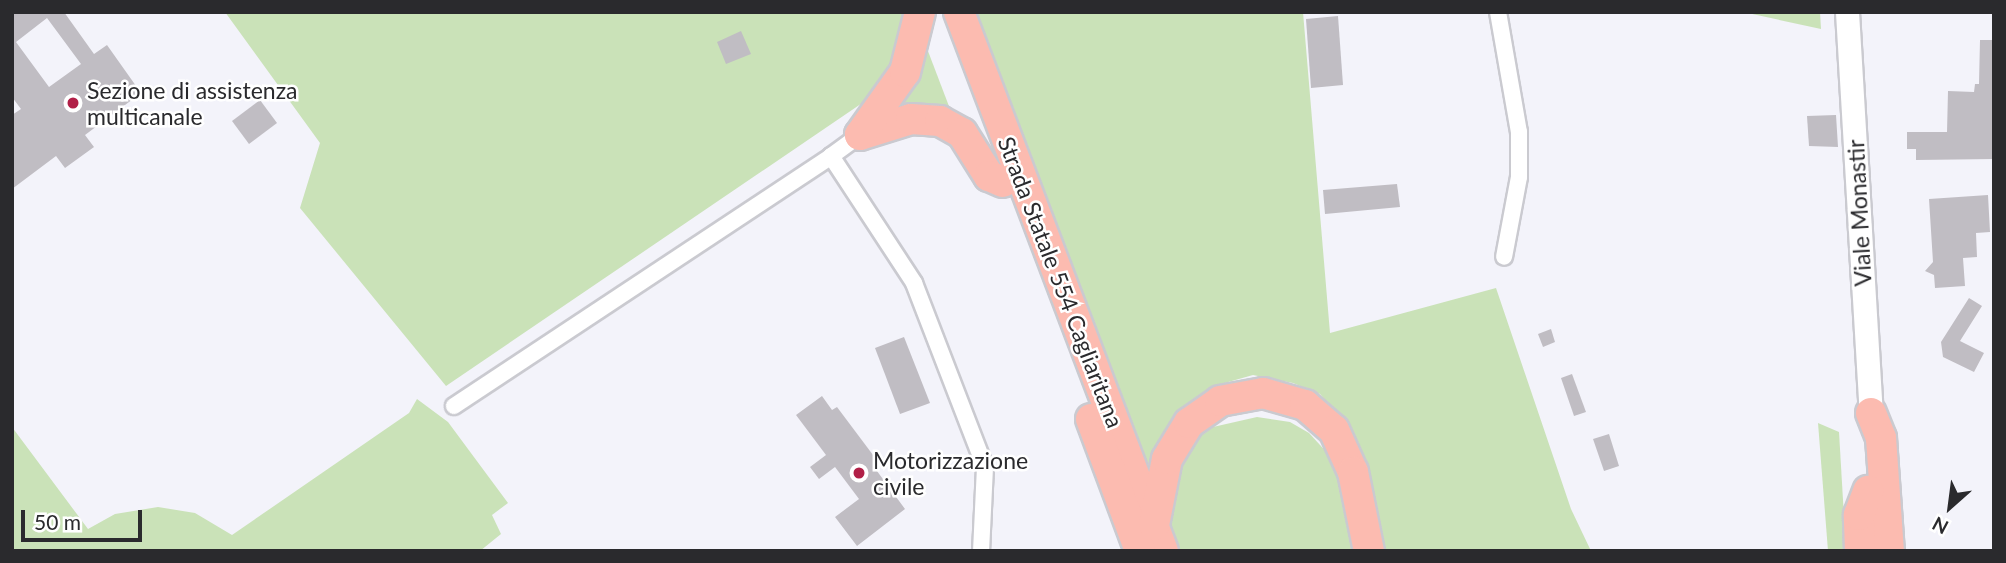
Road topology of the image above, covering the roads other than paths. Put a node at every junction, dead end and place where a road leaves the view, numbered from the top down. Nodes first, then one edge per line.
1 (920, 12) edge
2 (939, 12) edge
3 (959, 12) edge
4 (1498, 12) edge
5 (1847, 12) edge
6 (860, 135) junction
7 (831, 156) junction
8 (1003, 181) junction
9 (1504, 257) dead end
10 (454, 407) dead end
11 (1871, 413) joint
12 (1877, 491) junction
13 (1152, 542) edge
14 (981, 551) edge
15 (1369, 551) edge
16 (1860, 551) edge
17 (1871, 551) edge
18 (1889, 551) edge
19 (1900, 551) edge

1 - 6 highway
2 - 8 highway, Strada Statale 554 Cagliaritana
3 - 13 highway, Strada Statale 554 Cagliaritana
4 - 9 street
5 - 11 main road, Viale Monastir
6 - 7 street
6 - 8 highway
7 - 10 street
7 - 14 street
8 - 13 highway, Strada Statale 554 Cagliaritana
11 - 12 highway
12 - 16 highway
12 - 17 highway
12 - 18 highway
12 - 19 highway
13 - 15 highway

